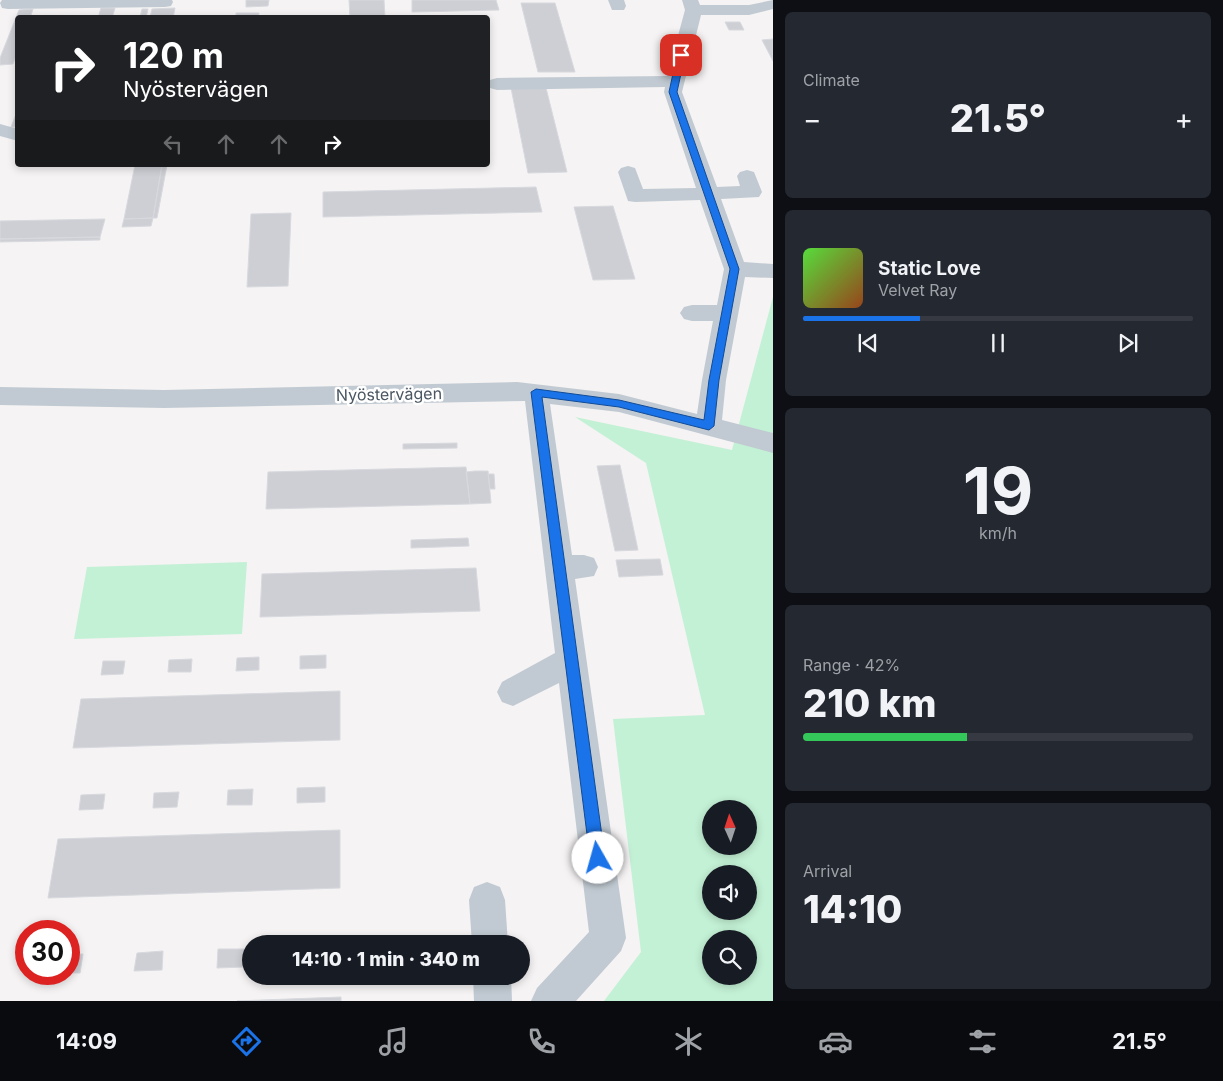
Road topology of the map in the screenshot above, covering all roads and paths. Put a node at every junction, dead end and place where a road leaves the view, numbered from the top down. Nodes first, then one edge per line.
1 (165, 2) dead end
2 (45, 4) edge
3 (773, 4) edge
4 (692, 5) edge
5 (7, 7) edge
6 (676, 81) junction
7 (497, 84) dead end
8 (0, 130) edge
9 (15, 134) edge
10 (628, 172) dead end
11 (746, 176) dead end
12 (709, 194) junction
13 (735, 269) junction
14 (773, 271) edge
15 (692, 313) dead end
16 (726, 313) junction
17 (536, 392) junction
18 (0, 396) edge
19 (709, 426) junction
20 (773, 443) edge
21 (572, 660) junction
22 (512, 692) dead end
23 (488, 900) dead end
24 (490, 935) edge
25 (492, 985) edge
26 (493, 1001) edge
27 (550, 1001) edge

1 - 2 street
2 - 5 street
3 - 4 street
4 - 6 street
6 - 7 street
6 - 12 street
8 - 9 street
10 - 12 street
11 - 12 street
12 - 13 street
13 - 14 street
13 - 16 street
15 - 16 street
16 - 19 street
17 - 18 street, Nyöstervägen
17 - 19 street, Nyöstervägen
17 - 21 street
19 - 20 street, Nyöstervägen
21 - 22 street
21 - 27 street
23 - 24 street
25 - 26 street

